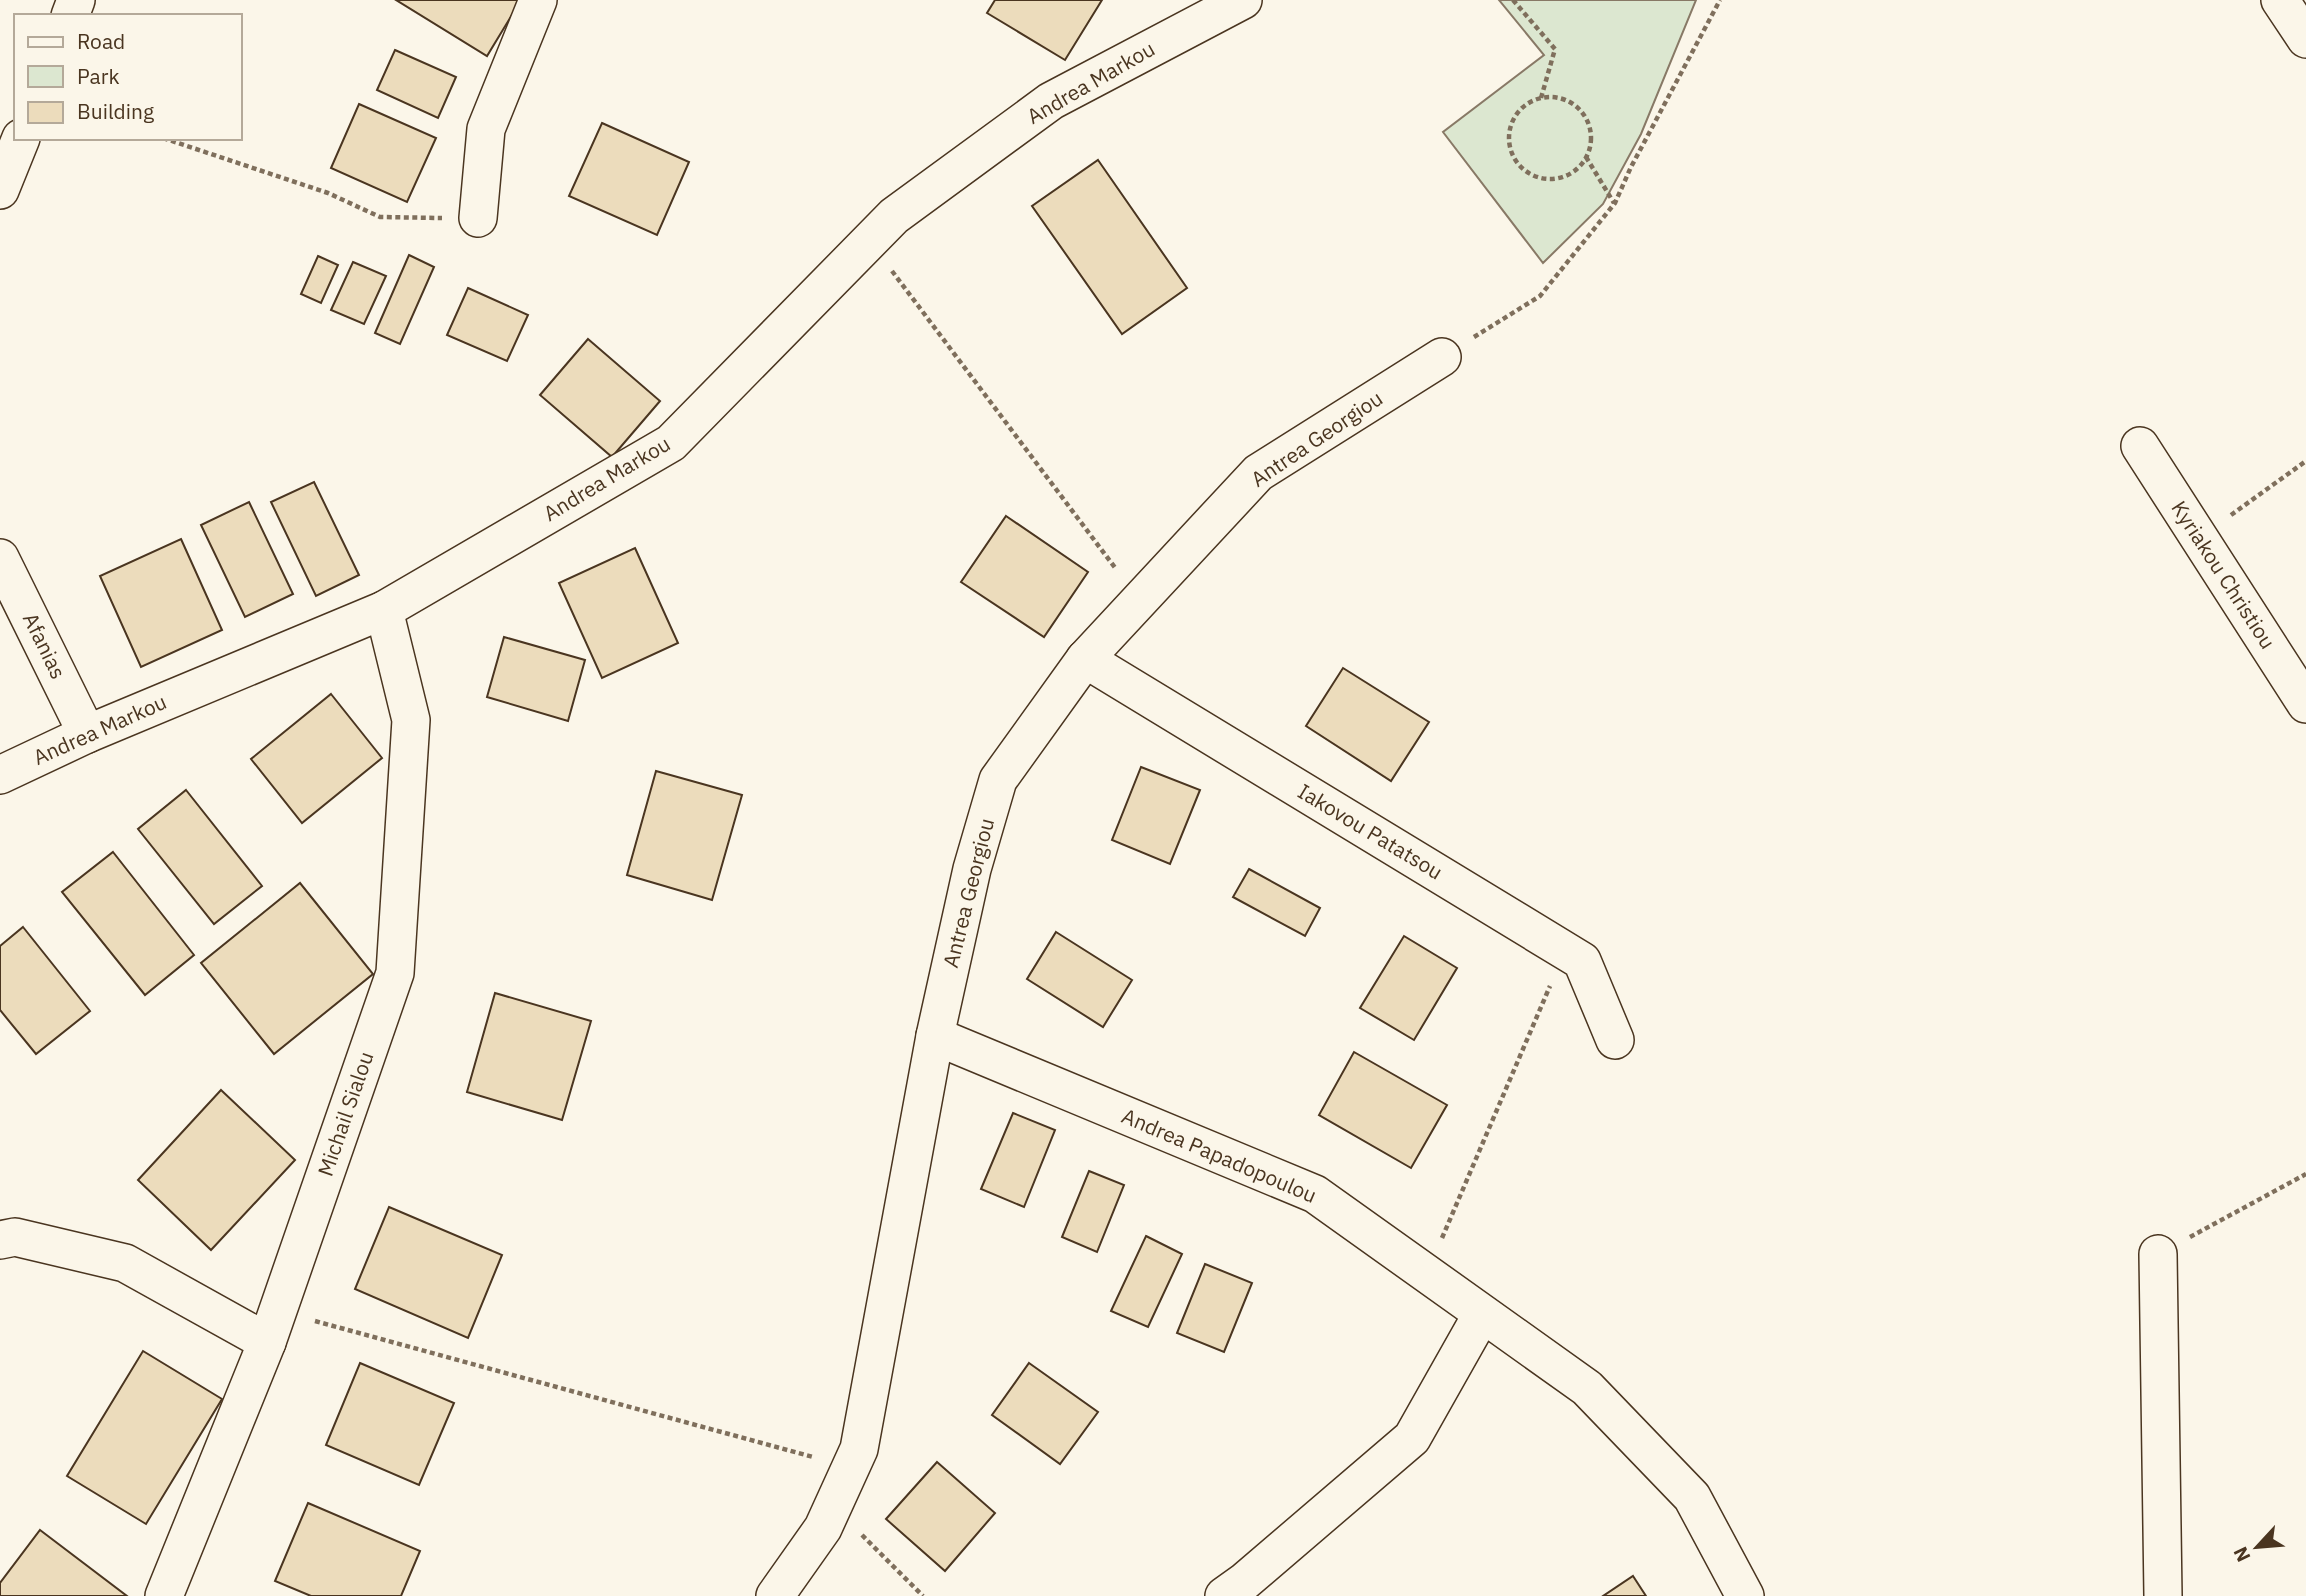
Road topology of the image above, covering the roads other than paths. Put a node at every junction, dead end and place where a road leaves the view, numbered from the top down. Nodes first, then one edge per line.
1 (538, 0) edge
2 (2280, 0) edge
3 (1227, 3) edge
4 (2306, 39) edge
5 (20, 140) edge
6 (0, 190) edge
7 (478, 218) road end
8 (1442, 357) road end
9 (2140, 446) dead end
10 (0, 558) edge
11 (384, 610) junction
12 (1086, 659) junction
13 (2306, 704) edge
14 (87, 734) junction
15 (0, 775) edge
16 (935, 1036) junction
17 (1615, 1040) dead end
18 (0, 1240) edge
19 (2158, 1254) road end
20 (1482, 1314) junction
21 (272, 1326) junction
22 (1242, 1591) edge
23 (164, 1596) edge
24 (775, 1596) edge
25 (1745, 1596) edge
26 (2163, 1596) edge

1 - 7 street
2 - 4 street
3 - 11 street, Andrea Markou
5 - 6 street
8 - 12 street, Antrea Georgiou
9 - 13 street, Kyriakou Christiou
10 - 14 street, Afanias
11 - 14 street, Andrea Markou
11 - 21 street, Michail Sialou
12 - 16 street, Antrea Georgiou
12 - 17 street, Iakovou Patatsou
14 - 15 street, Andrea Markou
16 - 20 street, Andrea Papadopoulou
16 - 24 street, Antrea Georgiou
18 - 21 street
19 - 26 street
20 - 22 street
20 - 25 street, Andrea Papadopoulou
21 - 23 street, Michail Sialou

